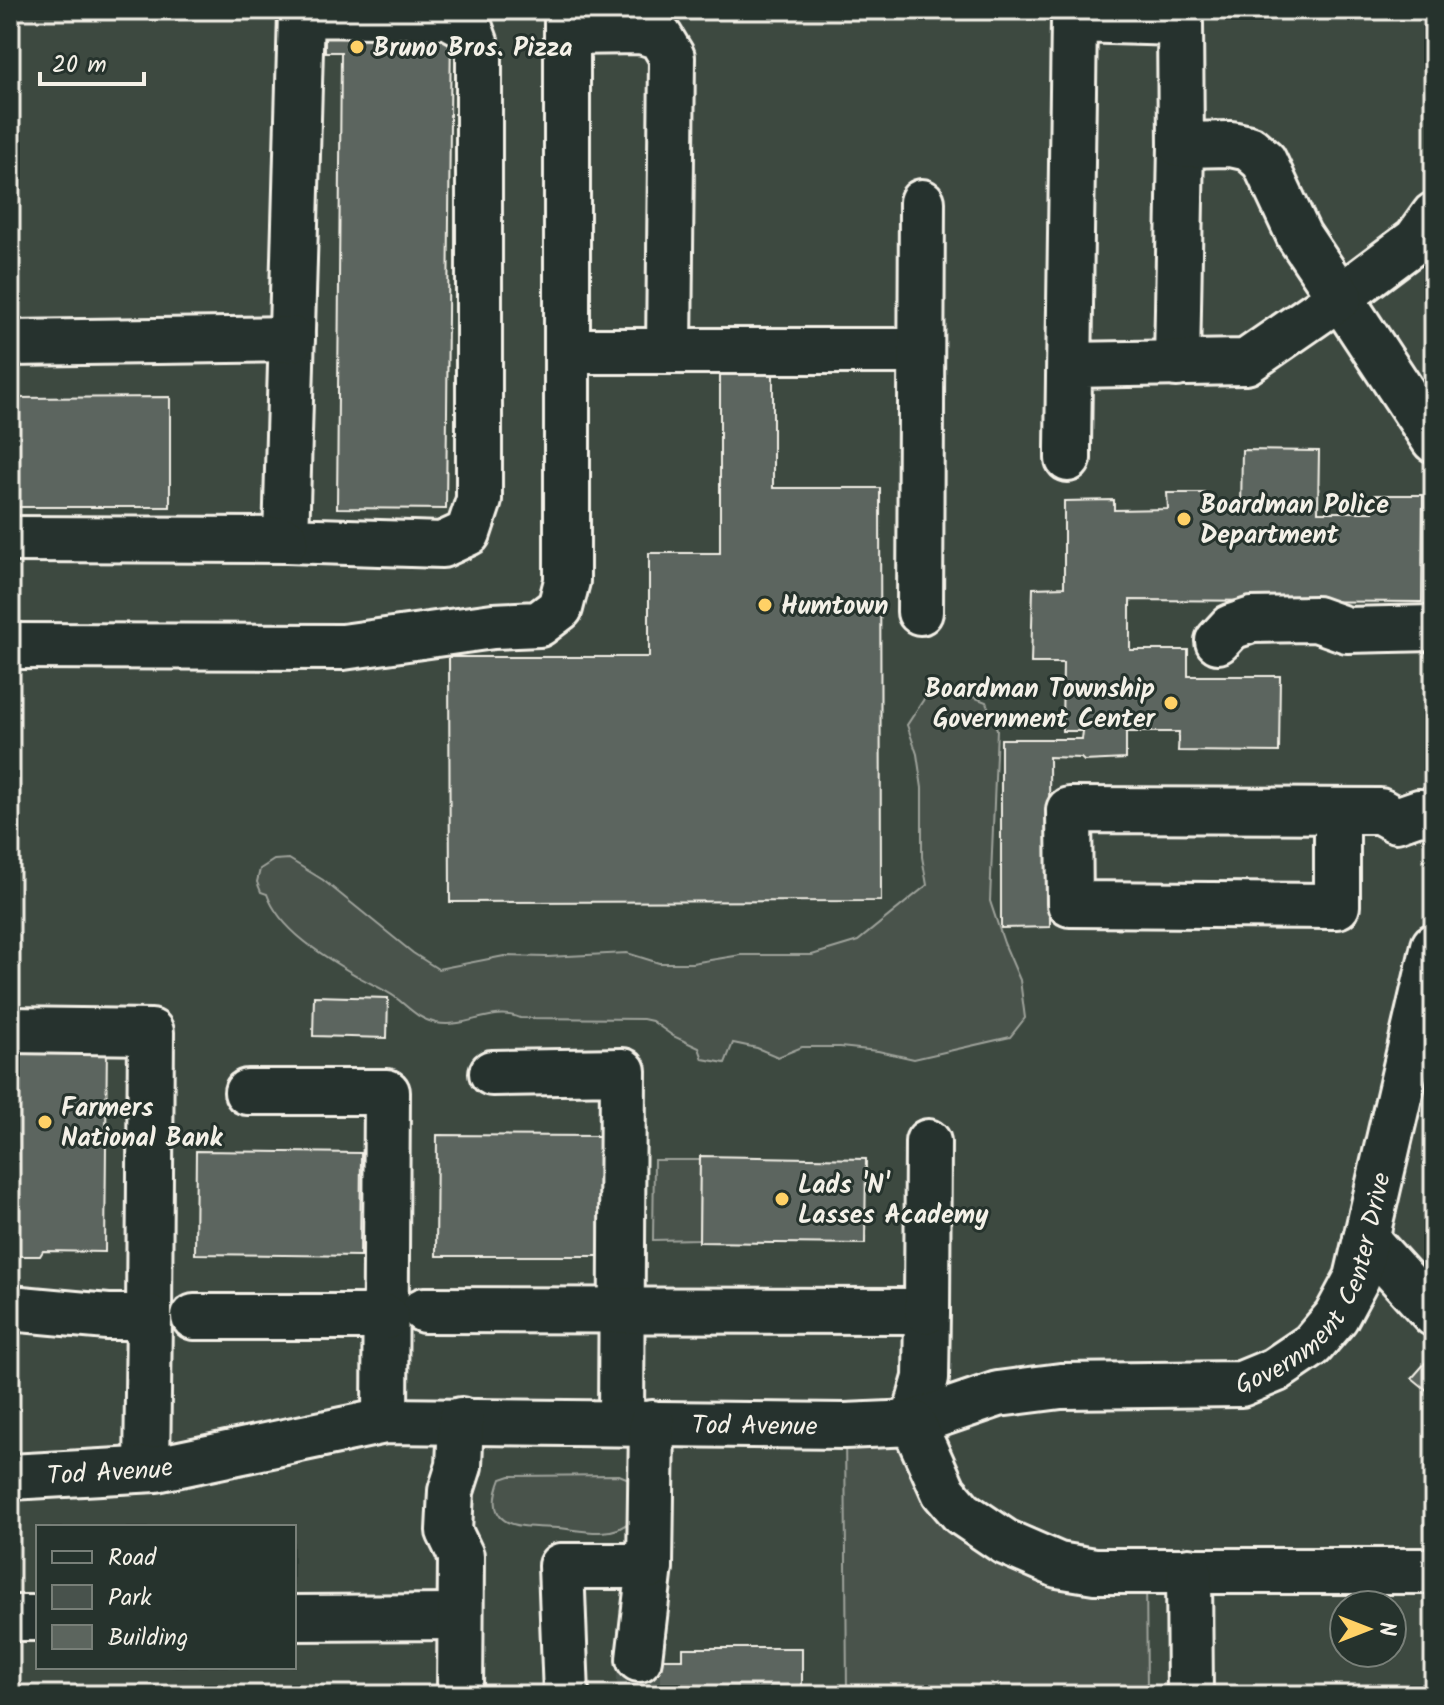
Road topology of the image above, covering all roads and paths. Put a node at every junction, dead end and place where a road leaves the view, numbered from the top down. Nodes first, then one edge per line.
1 (301, 12) edge
2 (567, 21) edge
3 (1181, 145) junction
4 (922, 202) dead end
5 (1434, 215) edge
6 (1340, 297) junction
7 (292, 339) junction
8 (10, 343) edge
9 (567, 351) junction
10 (669, 351) junction
11 (921, 351) junction
12 (1177, 364) junction
13 (1070, 365) junction
14 (1434, 440) edge
15 (1068, 459) dead end
16 (10, 539) edge
17 (286, 540) junction
18 (920, 612) dead end
19 (1434, 628) edge
20 (1218, 641) dead end
21 (10, 646) edge
22 (1337, 812) junction
23 (1411, 812) edge
24 (1434, 946) edge
25 (10, 1030) edge
26 (492, 1073) dead end
27 (247, 1092) dead end
28 (928, 1142) dead end
29 (1366, 1239) junction
30 (10, 1308) edge
31 (622, 1311) junction
32 (927, 1311) junction
33 (405, 1314) junction
34 (1434, 1314) edge
35 (149, 1317) junction
36 (194, 1317) dead end
37 (461, 1420) junction
38 (385, 1421) junction
39 (637, 1423) junction
40 (913, 1423) junction
41 (147, 1469) junction
42 (10, 1477) edge
43 (650, 1566) junction
44 (1189, 1570) junction
45 (1434, 1571) edge
46 (460, 1617) junction
47 (10, 1618) edge
48 (36, 1618) edge
49 (296, 1618) edge
50 (639, 1659) tunnel mouth
51 (460, 1695) edge
52 (566, 1695) edge
53 (1190, 1695) edge

1 - 7 street
1 - 17 street
2 - 9 street
2 - 10 street
3 - 6 street
3 - 12 street
3 - 13 street
4 - 11 street
5 - 6 street
6 - 12 street
6 - 14 street
7 - 8 street
7 - 17 street
9 - 10 street
9 - 21 street
10 - 11 street
11 - 18 street
12 - 13 street
13 - 15 street
16 - 17 street
19 - 20 street
22 - 22 street
22 - 23 street
24 - 29 street, Government Center Drive
25 - 35 street
26 - 31 street
27 - 33 street
28 - 32 street
29 - 34 street
29 - 40 street, Government Center Drive
30 - 35 street
31 - 32 street
31 - 33 street
31 - 39 street
32 - 40 street
33 - 36 street
33 - 38 street
35 - 41 street
37 - 38 street, Tod Avenue
37 - 39 street, Tod Avenue
37 - 46 street
38 - 41 street, Tod Avenue
39 - 40 street, Tod Avenue
39 - 43 street
40 - 44 street
41 - 42 street, Tod Avenue
43 - 50 street
43 - 52 street
44 - 45 street
44 - 53 street
46 - 49 street
46 - 51 street
47 - 48 street

